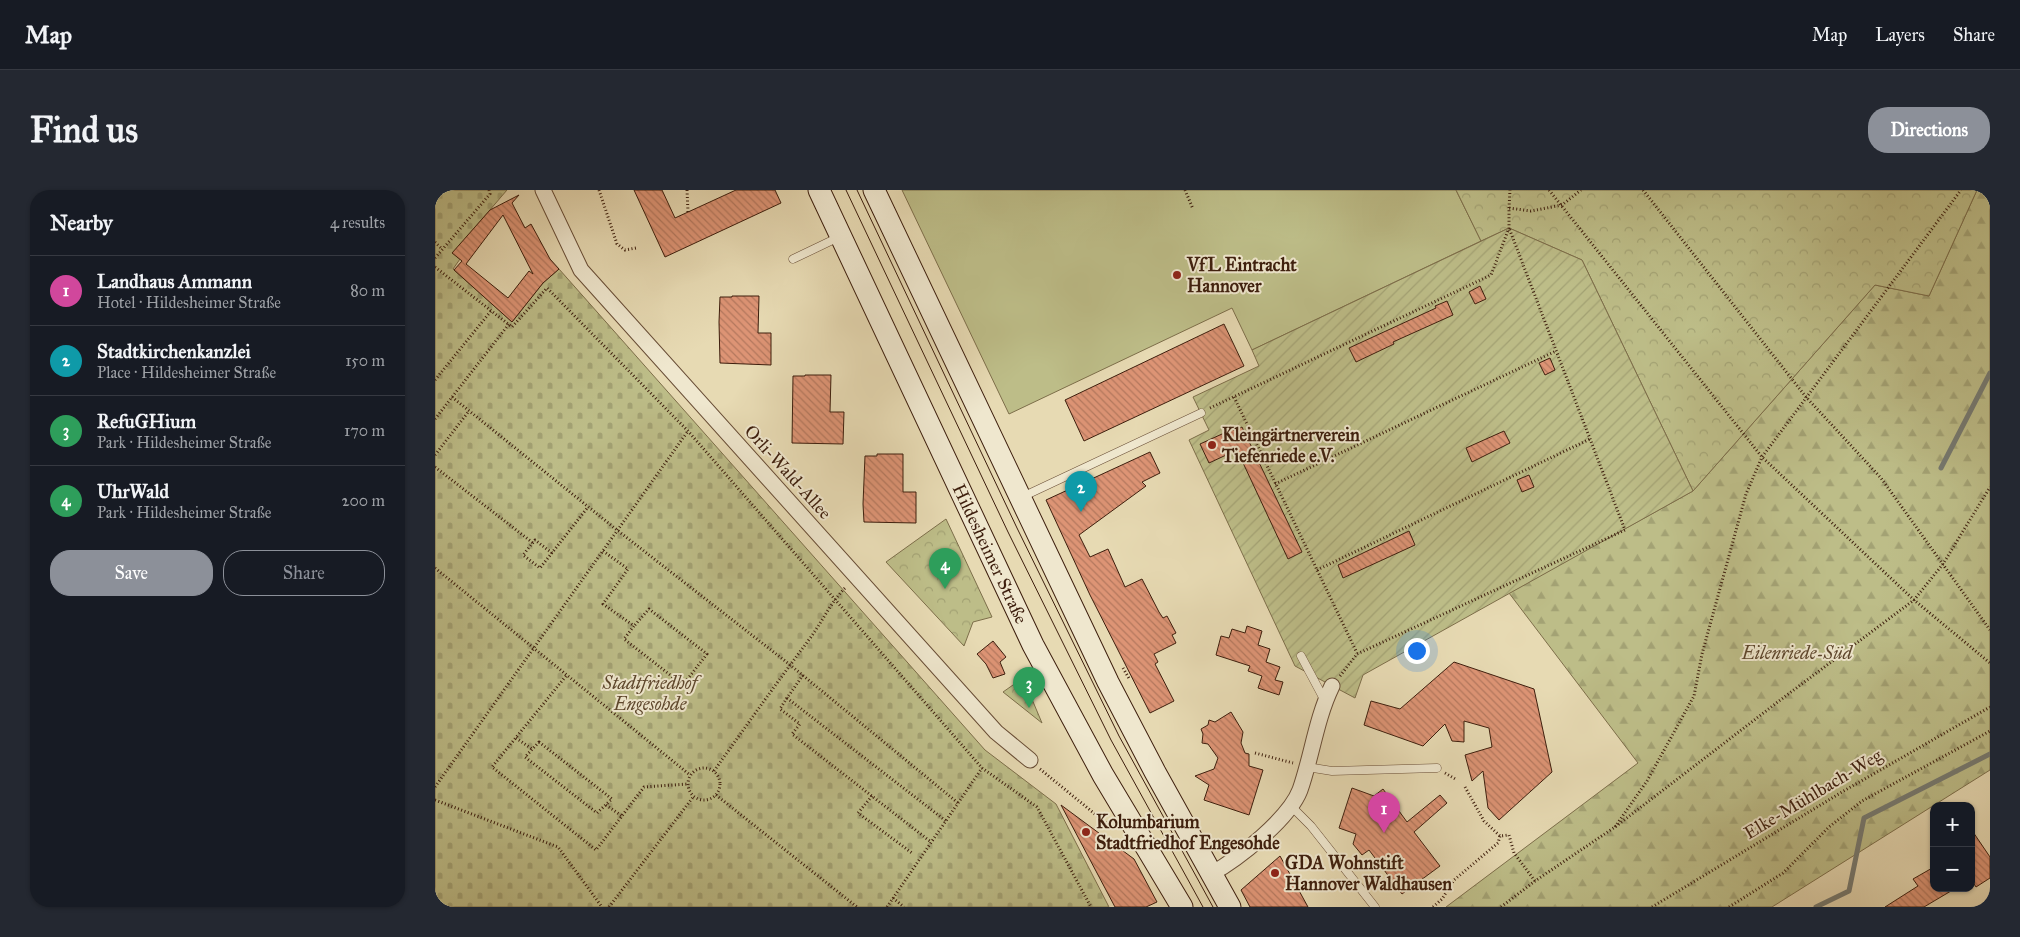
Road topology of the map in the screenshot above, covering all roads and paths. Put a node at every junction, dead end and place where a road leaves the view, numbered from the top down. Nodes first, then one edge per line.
1 (489, 190) edge
2 (543, 190) edge
3 (599, 190) edge
4 (687, 190) edge
5 (819, 190) edge
6 (874, 190) edge
7 (1185, 190) edge
8 (1511, 190) edge
9 (1549, 190) edge
10 (1581, 190) edge
11 (1643, 190) edge
12 (1961, 190) edge
13 (1562, 205) junction
14 (1509, 208) junction
15 (1193, 209) dead end
16 (688, 212) dead end
17 (1509, 228) junction
18 (841, 236) junction
19 (435, 242) edge
20 (636, 248) dead end
21 (442, 249) junction
22 (435, 258) edge
23 (793, 259) dead end
24 (435, 267) edge
25 (491, 310) junction
26 (509, 324) junction
27 (1556, 351) junction
28 (435, 380) edge
29 (452, 397) junction
30 (1233, 397) junction
31 (1806, 397) junction
32 (469, 411) junction
33 (1201, 413) joint
34 (435, 419) edge
35 (688, 431) junction
36 (1590, 440) junction
37 (435, 454) edge
38 (1762, 457) junction
39 (435, 467) edge
40 (1275, 484) junction
41 (1990, 487) edge
42 (1019, 498) junction
43 (588, 507) junction
44 (617, 530) junction
45 (533, 543) junction
46 (603, 551) junction
47 (551, 553) junction
48 (1943, 564) junction
49 (435, 568) edge
50 (1317, 570) junction
51 (856, 576) junction
52 (835, 598) junction
53 (1914, 600) junction
54 (634, 626) junction
55 (1990, 630) edge
56 (533, 649) junction
57 (1357, 654) junction
58 (1301, 656) dead end
59 (1120, 661) dead end
60 (1990, 663) edge
61 (789, 664) junction
62 (566, 676) junction
63 (803, 676) junction
64 (1332, 686) joint
65 (1133, 687) dead end
66 (787, 698) junction
67 (1325, 701) junction
68 (1990, 707) edge
69 (1990, 731) edge
70 (516, 738) junction
71 (532, 749) junction
72 (1255, 753) dead end
73 (1030, 760) joint
74 (1307, 767) junction
75 (982, 768) junction
76 (1437, 768) dead end
77 (714, 771) junction
78 (691, 775) junction
79 (688, 784) junction
80 (435, 787) edge
81 (1465, 787) dead end
82 (716, 795) junction
83 (693, 796) junction
84 (872, 796) junction
85 (435, 800) edge
86 (958, 803) junction
87 (606, 805) junction
88 (1291, 806) junction
89 (621, 816) junction
90 (946, 820) junction
91 (1615, 827) junction
92 (1119, 834) dead end
93 (1500, 836) junction
94 (931, 842) junction
95 (912, 854) dead end
96 (1211, 874) junction
97 (1535, 881) junction
98 (893, 898) junction
99 (435, 902) edge
100 (439, 907) edge
101 (602, 907) edge
102 (609, 907) edge
103 (857, 907) edge
104 (887, 907) edge
105 (904, 907) edge
106 (1091, 907) edge
107 (1183, 907) edge
108 (1230, 907) edge
109 (1375, 907) edge
110 (1433, 907) edge
111 (1501, 907) edge
112 (1652, 907) edge
113 (1729, 907) edge

1 - 21 path
2 - 51 street, Orli-Wald-Allee
3 - 20 path
4 - 16 path
5 - 18 main road, Hildesheimer Straße
6 - 42 main road
7 - 15 path
8 - 14 path
9 - 13 path
10 - 13 path
11 - 31 path
12 - 31 path
13 - 14 path
13 - 38 path
14 - 17 path
17 - 27 path
17 - 30 path
18 - 23 lane
18 - 107 main road, Hildesheimer Straße
19 - 21 path
21 - 22 path
24 - 25 path
25 - 26 path
25 - 28 path
26 - 29 path
26 - 35 path
27 - 36 path
27 - 40 path
29 - 32 path
29 - 34 path
30 - 33 path
30 - 40 path
31 - 38 path
31 - 48 path
32 - 37 path
32 - 43 path
33 - 42 lane
35 - 44 path
35 - 52 path
36 - 50 path
36 - 57 path
38 - 53 path
38 - 91 path
39 - 45 path
40 - 50 path
41 - 48 path
42 - 96 main road
43 - 44 path
43 - 47 path
44 - 46 path
44 - 61 path
45 - 47 path
45 - 47 path
46 - 54 path
46 - 56 path
48 - 53 path
48 - 55 path
49 - 56 path
50 - 57 path
51 - 52 path
51 - 73 street, Orli-Wald-Allee
52 - 61 path
52 - 75 path
53 - 60 path
53 - 91 path
54 - 54 path
56 - 62 path
56 - 80 path
57 - 64 path
58 - 67 lane
59 - 65 path
61 - 63 path
61 - 77 path
62 - 70 path
62 - 78 path
63 - 66 path
63 - 86 path
64 - 67 street
66 - 84 path
66 - 90 path
67 - 74 street
68 - 112 path, Elke-Mühlbach-Weg
69 - 113 path
70 - 71 path
70 - 89 path
71 - 87 path
71 - 87 path
72 - 74 path
73 - 92 path
74 - 76 lane
74 - 88 street
75 - 86 path
75 - 106 path
77 - 78 path
77 - 82 path
78 - 79 path
79 - 83 path
79 - 89 path
81 - 93 path
82 - 83 path
82 - 103 path
83 - 102 path
84 - 94 path
84 - 95 path
85 - 101 path
86 - 90 path
87 - 89 path
88 - 96 street
88 - 109 lane
90 - 94 path
91 - 97 path
93 - 97 path
93 - 110 path
94 - 98 path
96 - 108 main road
97 - 111 path
98 - 104 path
98 - 105 path
99 - 100 path

